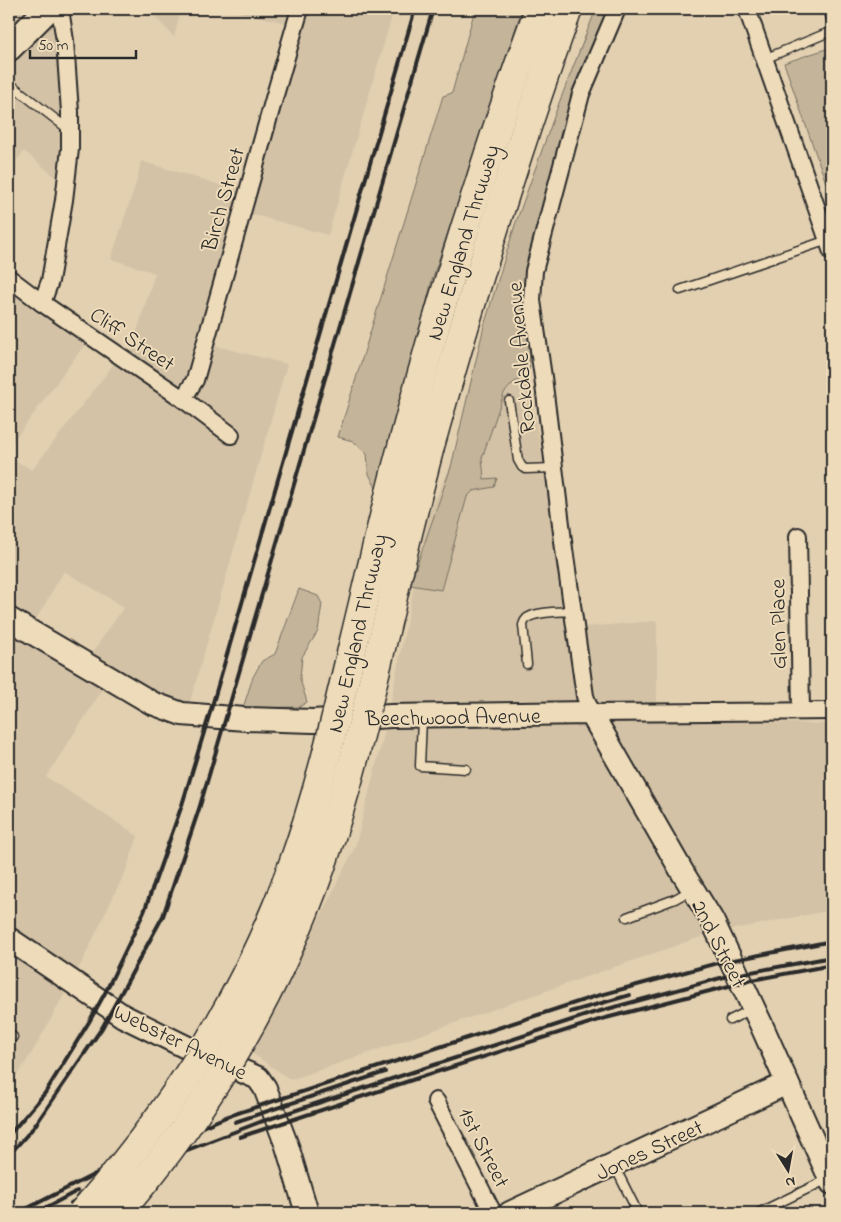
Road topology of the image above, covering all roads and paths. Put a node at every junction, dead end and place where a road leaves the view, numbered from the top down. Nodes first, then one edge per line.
1 (48, 9) edge
2 (60, 9) edge
3 (300, 9) edge
4 (539, 9) edge
5 (568, 9) edge
6 (617, 9) edge
7 (746, 9) edge
8 (828, 9) edge
9 (832, 22) edge
10 (832, 31) edge
11 (10, 44) edge
12 (764, 59) junction
13 (9, 82) edge
14 (70, 130) junction
15 (830, 246) edge
16 (9, 278) edge
17 (680, 290) dead end
18 (42, 303) junction
19 (183, 399) junction
20 (509, 402) dead end
21 (231, 436) dead end
22 (554, 468) junction
23 (798, 536) dead end
24 (572, 611) junction
25 (9, 619) edge
26 (527, 664) dead end
27 (802, 711) junction
28 (832, 711) edge
29 (591, 713) junction
30 (422, 716) junction
31 (466, 769) dead end
32 (692, 889) junction
33 (627, 917) dead end
34 (9, 939) edge
35 (753, 1008) junction
36 (730, 1020) dead end
37 (787, 1083) junction
38 (436, 1101) dead end
39 (614, 1165) junction
40 (831, 1181) edge
41 (82, 1213) edge
42 (118, 1213) edge
43 (307, 1213) edge
44 (493, 1213) edge
45 (510, 1213) edge
46 (638, 1213) edge
47 (758, 1213) edge

1 - 11 main road
2 - 14 street
3 - 19 street, Birch Street
4 - 41 highway, New England Thruway, bridge
5 - 42 highway, New England Thruway, bridge
6 - 22 street, Rockdale Avenue
7 - 12 street
8 - 9 lane
10 - 12 lane
12 - 15 street
13 - 14 lane
14 - 18 street
15 - 17 lane
16 - 18 street, Cliff Street
18 - 19 street, Cliff Street
19 - 21 street, Cliff Street
20 - 22 lane
22 - 24 street, Rockdale Avenue
23 - 27 street, Glen Place
24 - 26 lane
24 - 29 street, Rockdale Avenue
25 - 30 street, Beechwood Avenue
27 - 28 street, Beechwood Avenue
27 - 29 street, Beechwood Avenue
29 - 30 street, Beechwood Avenue
29 - 32 street, 2nd Street
30 - 31 lane
32 - 33 lane
32 - 35 street, 2nd Street
34 - 43 street, Webster Avenue
35 - 36 lane
35 - 37 street, 2nd Street
37 - 39 street, Jones Street
37 - 40 street, 2nd Street
38 - 44 street, 1st Street
39 - 45 street, Jones Street
39 - 46 lane
40 - 47 lane

